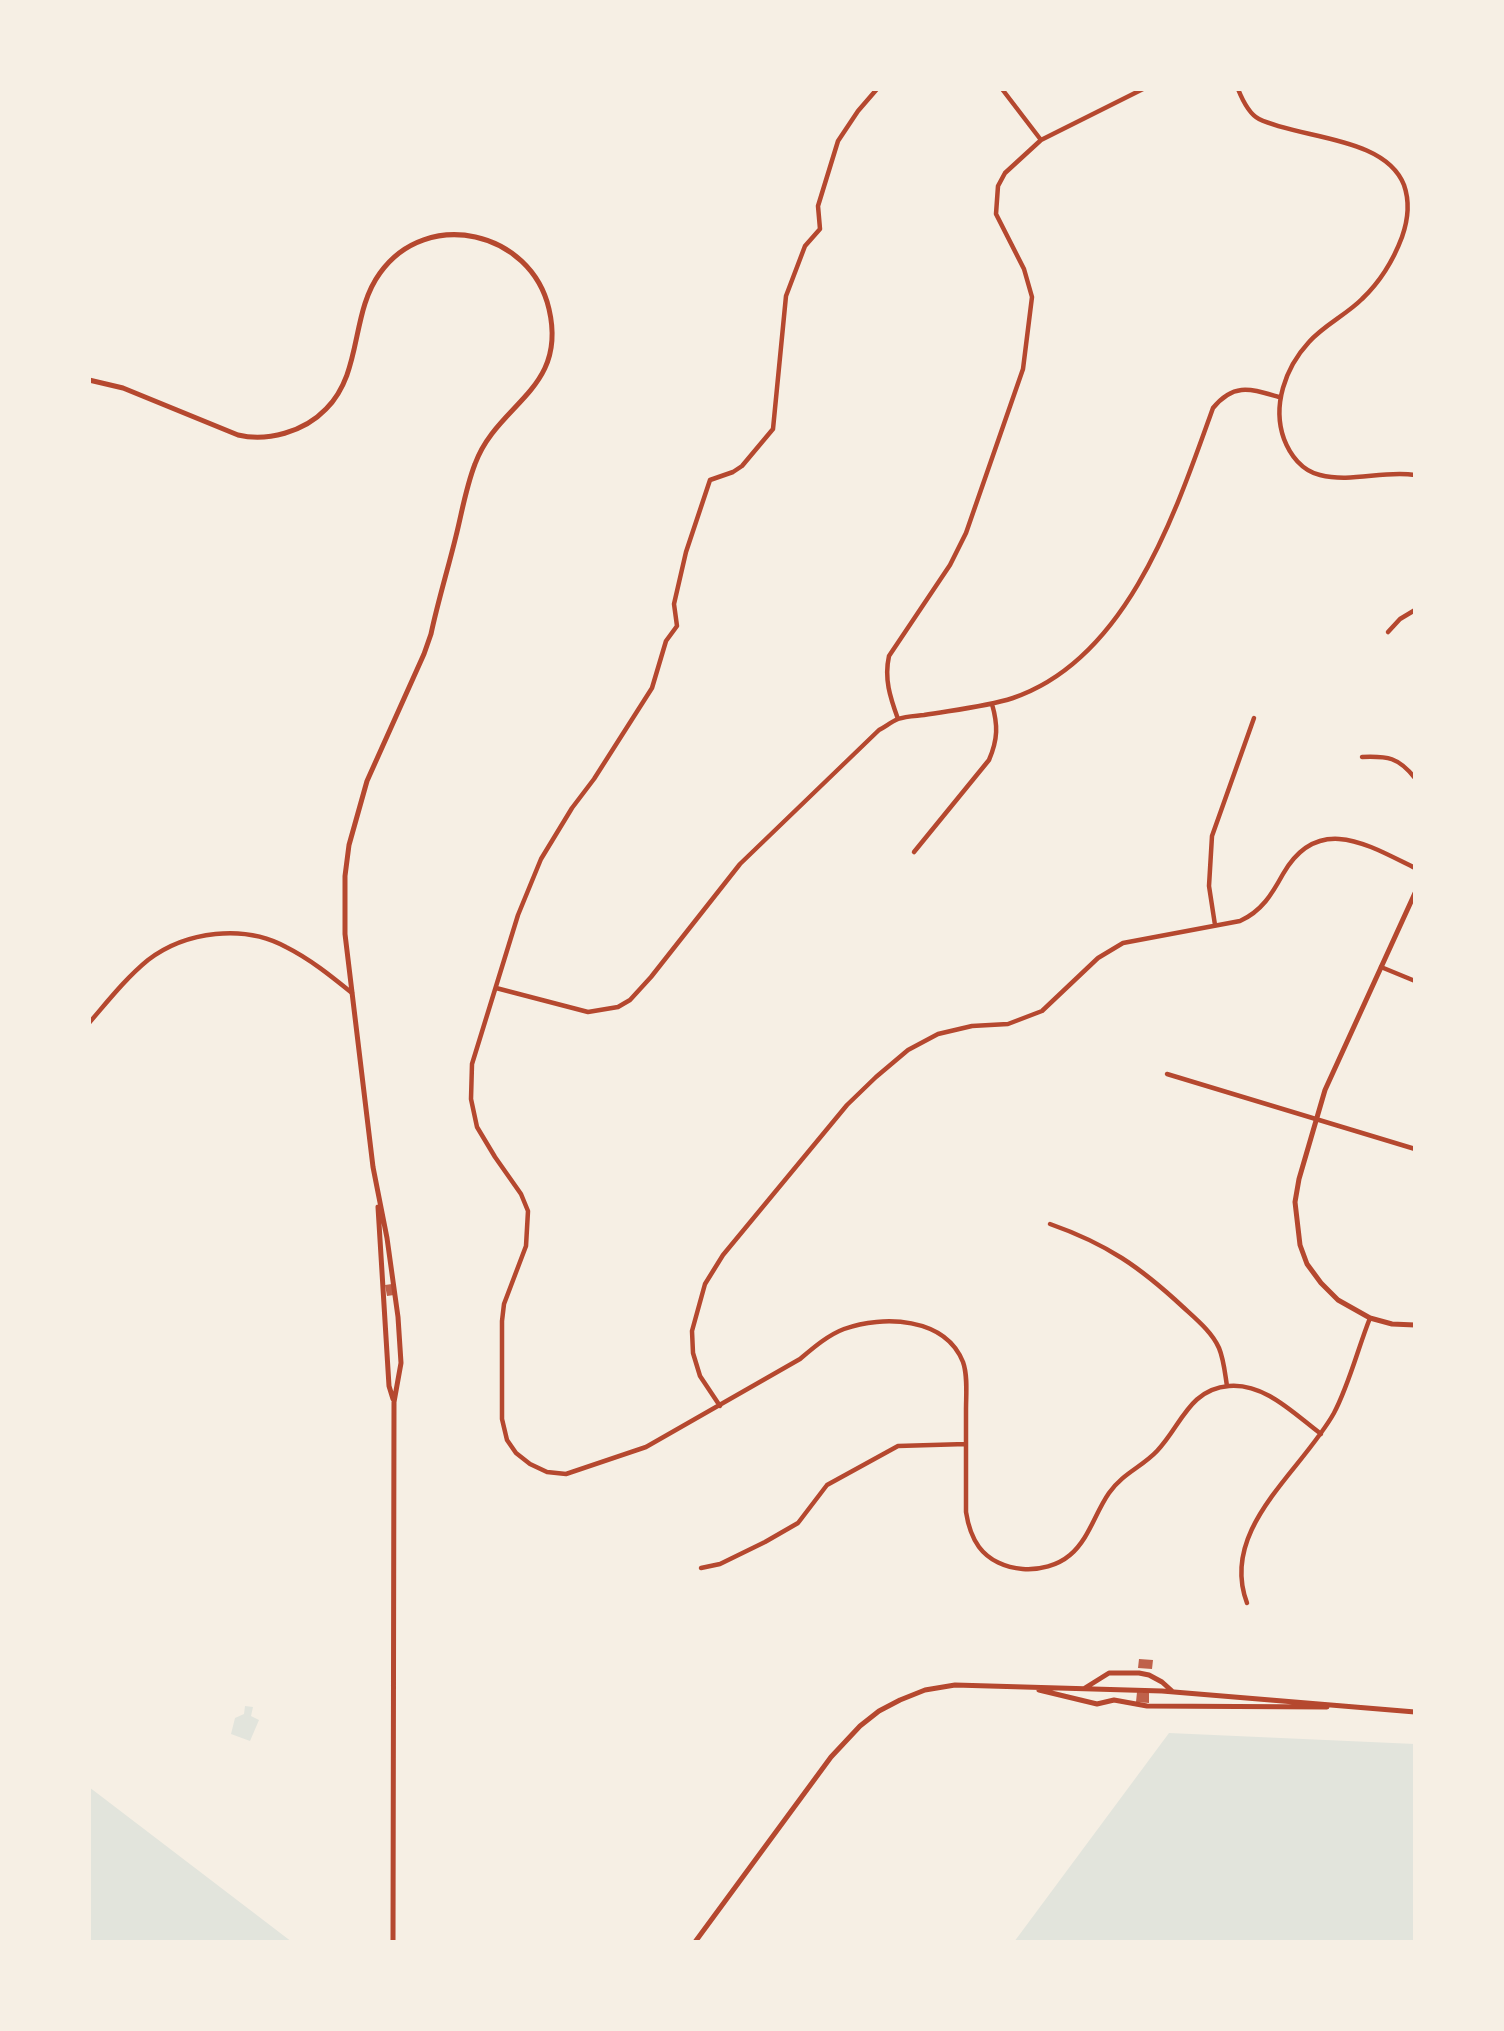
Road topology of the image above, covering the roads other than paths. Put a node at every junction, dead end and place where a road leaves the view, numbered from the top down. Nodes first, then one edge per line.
1 (877, 89) edge
2 (1002, 89) edge
3 (1143, 89) edge
4 (1238, 89) edge
5 (1041, 140) junction
6 (89, 380) edge
7 (1279, 397) junction
8 (1415, 475) edge
9 (1415, 610) edge
10 (1388, 632) dead end
11 (992, 703) junction
12 (1254, 718) dead end
13 (898, 719) junction
14 (1362, 757) dead end
15 (1415, 778) edge
16 (914, 852) dead end
17 (1415, 868) edge
18 (1415, 893) edge
19 (1215, 925) junction
20 (1381, 967) junction
21 (1415, 981) edge
22 (496, 988) junction
23 (352, 993) junction
24 (89, 1023) edge
25 (1167, 1074) dead end
26 (1317, 1121) junction
27 (1415, 1149) edge
28 (377, 1194) junction
29 (1050, 1224) dead end
30 (1370, 1318) junction
31 (1415, 1325) edge
32 (1227, 1386) junction
33 (394, 1402) junction
34 (720, 1406) junction
35 (1321, 1434) junction
36 (966, 1444) junction
37 (701, 1568) dead end
38 (1248, 1603) dead end
39 (1015, 1686) junction
40 (1085, 1688) junction
41 (1172, 1691) junction
42 (1346, 1706) junction
43 (1415, 1712) edge
44 (393, 1942) edge
45 (695, 1942) edge

1 - 22 street
2 - 5 street
3 - 5 street
4 - 7 street
5 - 13 street
6 - 23 street
7 - 8 street
7 - 11 street
9 - 10 street
11 - 13 street
11 - 16 street
12 - 19 street
13 - 22 street
14 - 15 street
17 - 19 street
18 - 20 street
19 - 34 street
20 - 21 street
20 - 26 street
22 - 34 street
23 - 24 street
23 - 28 street
25 - 26 street
26 - 27 street
26 - 30 street
28 - 33 street
28 - 33 street
29 - 32 street
30 - 31 street
30 - 35 street
32 - 35 street
32 - 36 street
33 - 44 street
34 - 36 street
35 - 38 street
36 - 37 street
39 - 40 street
39 - 42 street
39 - 45 street
40 - 41 street
40 - 41 street
41 - 42 street
42 - 43 street

